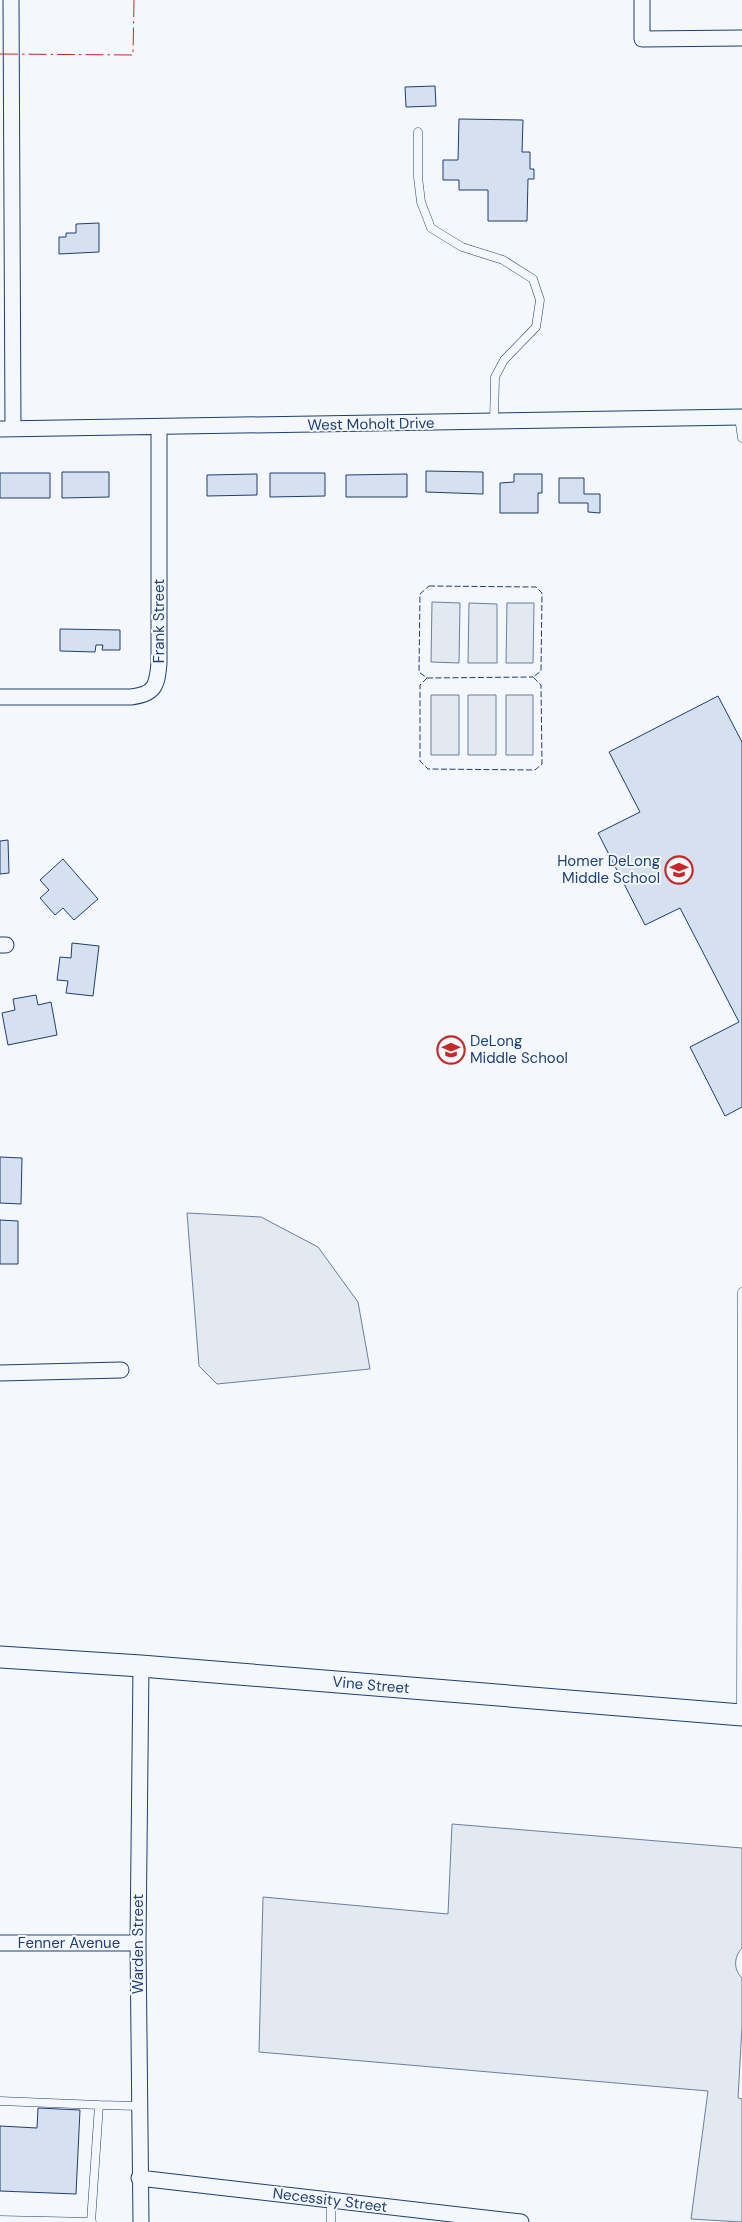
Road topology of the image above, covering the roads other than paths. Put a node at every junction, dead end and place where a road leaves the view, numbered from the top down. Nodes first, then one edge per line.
1 (11, 0) edge
2 (642, 0) edge
3 (742, 38) edge
4 (418, 132) dead end
5 (6, 182) edge
6 (741, 417) edge
7 (494, 421) junction
8 (159, 428) junction
9 (6, 429) edge
10 (742, 438) edge
11 (0, 697) edge
12 (742, 1292) edge
13 (121, 1370) dead end
14 (0, 1373) edge
15 (0, 1657) edge
16 (142, 1666) junction
17 (741, 1715) edge
18 (0, 1943) edge
19 (138, 1943) junction
20 (0, 2101) edge
21 (99, 2106) junction
22 (139, 2106) junction
23 (139, 2178) junction
24 (331, 2200) junction
25 (452, 2218) edge
26 (0, 2220) edge
27 (500, 2221) edge
28 (92, 2222) edge
29 (141, 2222) edge
30 (330, 2222) edge
31 (521, 2222) edge

1 - 5 street
2 - 3 street
4 - 7 lane
5 - 9 street
6 - 7 street, West Moholt Drive
6 - 10 lane
7 - 8 street, West Moholt Drive
8 - 9 street, West Moholt Drive
8 - 11 street, Frank Street
12 - 17 lane
13 - 14 street
15 - 16 street, Vine Street
16 - 17 street, Vine Street
16 - 19 street, Warden Street
18 - 19 street, Fenner Avenue
19 - 22 street, Warden Street
20 - 21 lane
21 - 22 lane
21 - 28 lane
22 - 23 street, Warden Street
23 - 24 street, Necessity Street
23 - 29 street, Warden Street
24 - 25 street, Necessity Street
24 - 30 lane
25 - 27 street, Necessity Street
26 - 28 lane
27 - 31 street, Necessity Street

